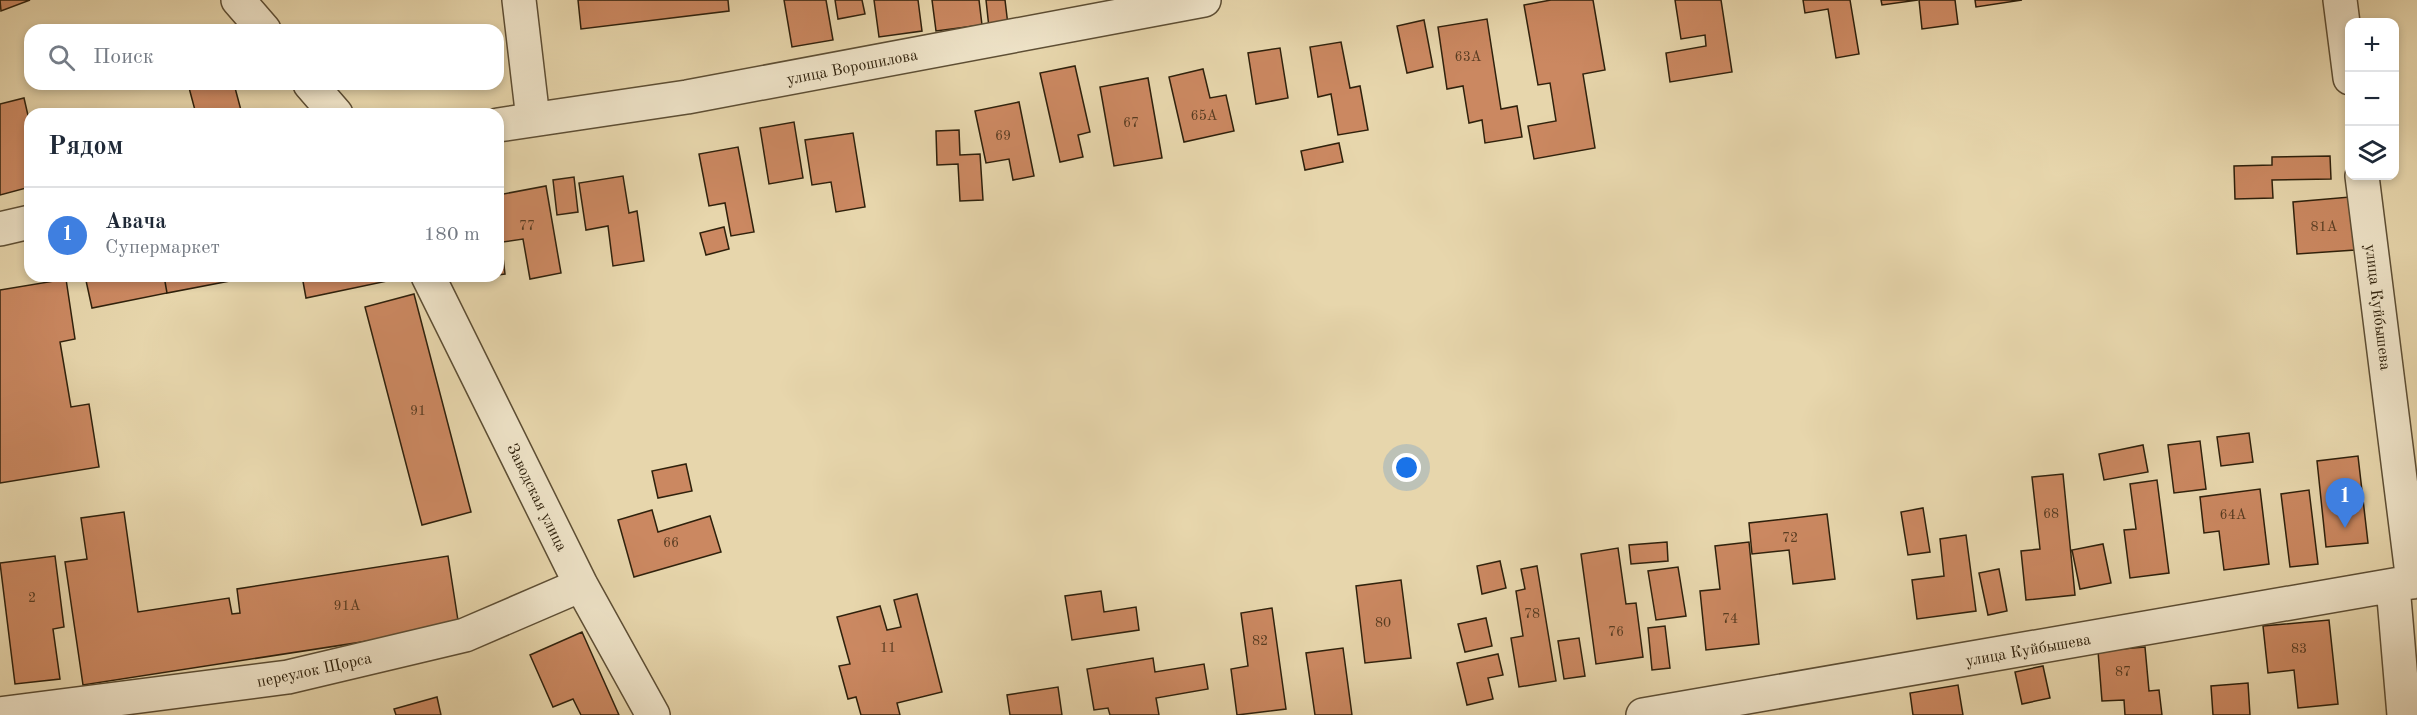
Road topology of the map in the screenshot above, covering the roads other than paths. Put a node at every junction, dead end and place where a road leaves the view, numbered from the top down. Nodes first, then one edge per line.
1 (238, 0) edge
2 (519, 0) edge
3 (1204, 0) edge
4 (2340, 0) edge
5 (259, 24) edge
6 (2348, 72) edge
7 (315, 90) edge
8 (331, 108) edge
9 (533, 119) junction
10 (504, 124) edge
11 (2362, 180) edge
12 (24, 223) edge
13 (0, 229) edge
14 (431, 282) edge
15 (2408, 583) edge
16 (581, 585) junction
17 (0, 714) edge
18 (653, 715) edge
19 (1643, 715) edge
20 (2404, 715) edge

1 - 5 street
2 - 9 street
3 - 9 street, улица Ворошилова
4 - 6 street
7 - 8 street
9 - 10 street, улица Ворошилова
11 - 15 street, улица Куйбышева
12 - 13 street
14 - 16 street, Заводская улица
15 - 19 street, улица Куйбышева
15 - 20 street
16 - 17 street, переулок Щорса
16 - 18 street, Заводская улица

